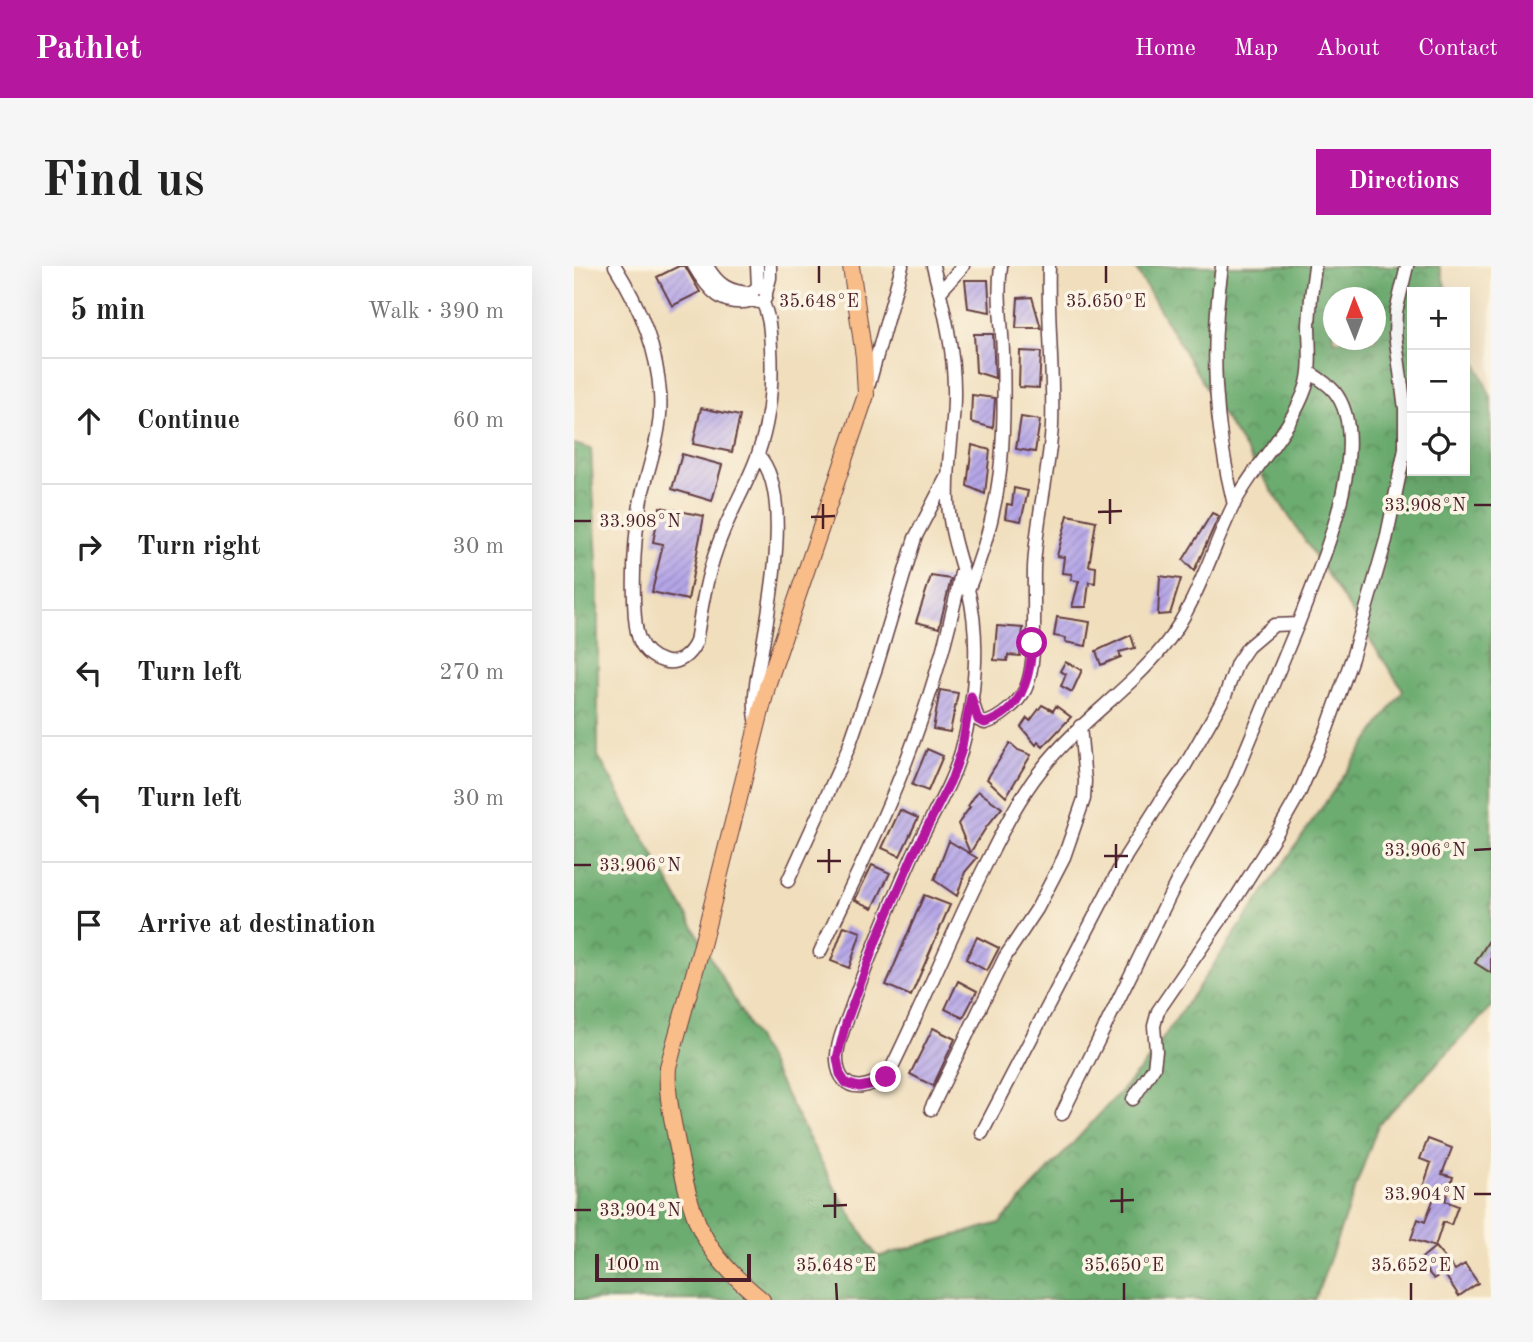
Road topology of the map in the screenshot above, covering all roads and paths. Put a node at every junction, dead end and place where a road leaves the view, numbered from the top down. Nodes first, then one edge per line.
1 (615, 266) edge
2 (694, 266) edge
3 (707, 266) edge
4 (757, 266) edge
5 (770, 266) edge
6 (851, 266) edge
7 (902, 266) edge
8 (933, 266) edge
9 (964, 266) edge
10 (1001, 266) edge
11 (1049, 266) edge
12 (1222, 266) edge
13 (1315, 266) edge
14 (1407, 266) edge
15 (940, 292) junction
16 (758, 295) junction
17 (1309, 372) junction
18 (866, 394) junction
19 (758, 455) junction
20 (947, 476) junction
21 (1234, 505) junction
22 (961, 571) junction
23 (968, 590) junction
24 (1298, 624) junction
25 (971, 696) junction
26 (758, 723) junction
27 (1080, 726) junction
28 (789, 881) dead end
29 (820, 952) dead end
30 (1133, 1099) dead end
31 (930, 1109) dead end
32 (1062, 1114) dead end
33 (982, 1133) dead end
34 (762, 1300) edge

1 - 19 street
2 - 16 street
3 - 16 street
4 - 16 street
5 - 16 street
6 - 18 main road
7 - 18 street
8 - 15 street
9 - 15 street
10 - 23 street
11 - 25 street
12 - 21 street
13 - 17 street
14 - 30 street
15 - 20 street
16 - 19 street
17 - 21 street
17 - 24 street
18 - 26 main road
19 - 26 street
20 - 22 street
20 - 28 street
21 - 27 street
22 - 23 street
22 - 29 street
23 - 25 street
24 - 32 street
24 - 33 street
25 - 27 street
26 - 34 main road
27 - 31 street

